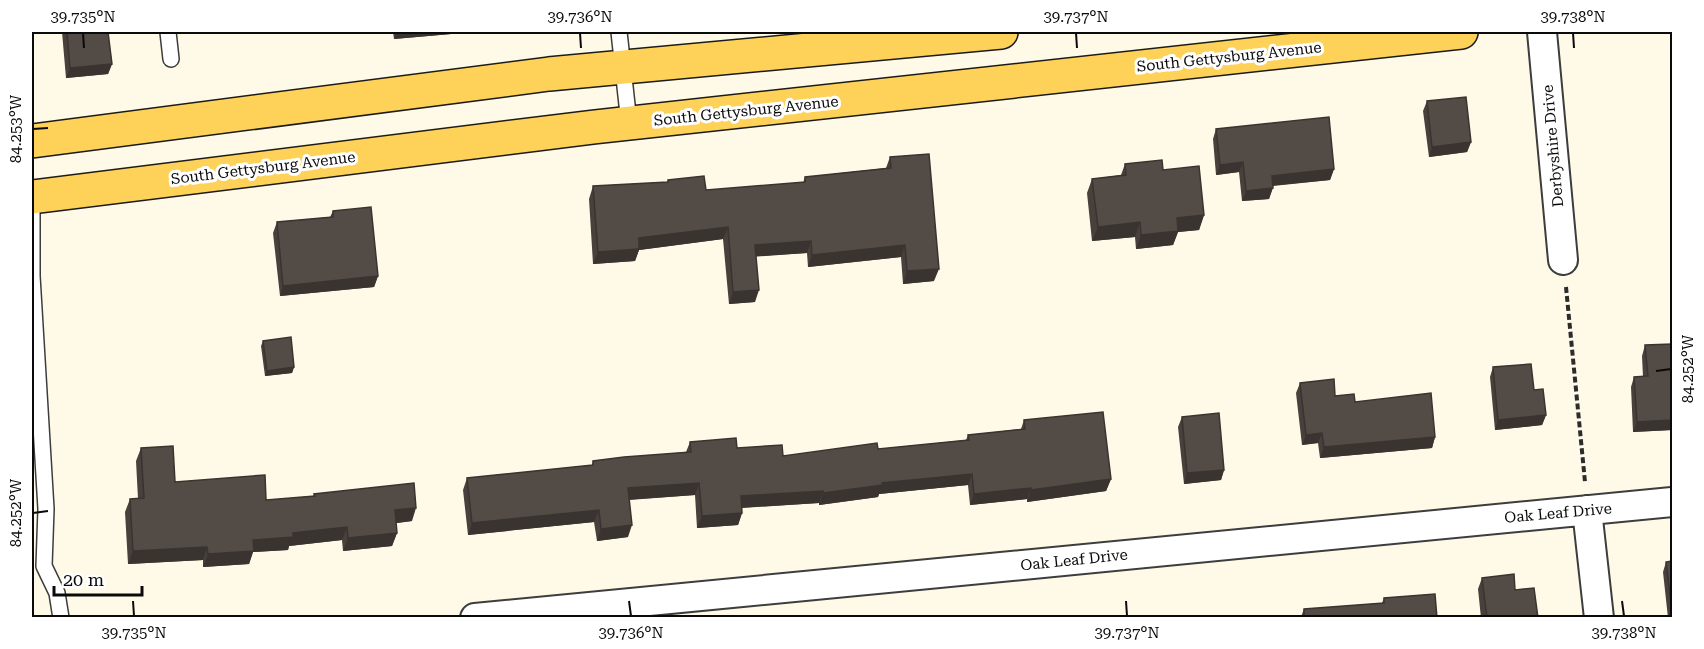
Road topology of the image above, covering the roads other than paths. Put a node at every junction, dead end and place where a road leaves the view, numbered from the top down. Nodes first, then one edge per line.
1 (168, 32) edge
2 (619, 32) edge
3 (1001, 32) edge
4 (1461, 32) edge
5 (1542, 32) edge
6 (171, 59) dead end
7 (622, 66) junction
8 (629, 123) junction
9 (32, 141) edge
10 (32, 193) edge
11 (1563, 260) road end
12 (32, 276) edge
13 (1672, 502) edge
14 (1587, 510) junction
15 (38, 565) edge
16 (61, 618) edge
17 (475, 618) edge
18 (1599, 618) edge

1 - 6 lane
2 - 7 lane
3 - 7 main road
4 - 8 main road, South Gettysburg Avenue
5 - 11 street, Derbyshire Drive
7 - 8 lane
7 - 9 main road
8 - 10 main road, South Gettysburg Avenue
10 - 12 lane
12 - 15 lane
13 - 14 street, Oak Leaf Drive
14 - 17 street, Oak Leaf Drive
14 - 18 street
15 - 16 lane

